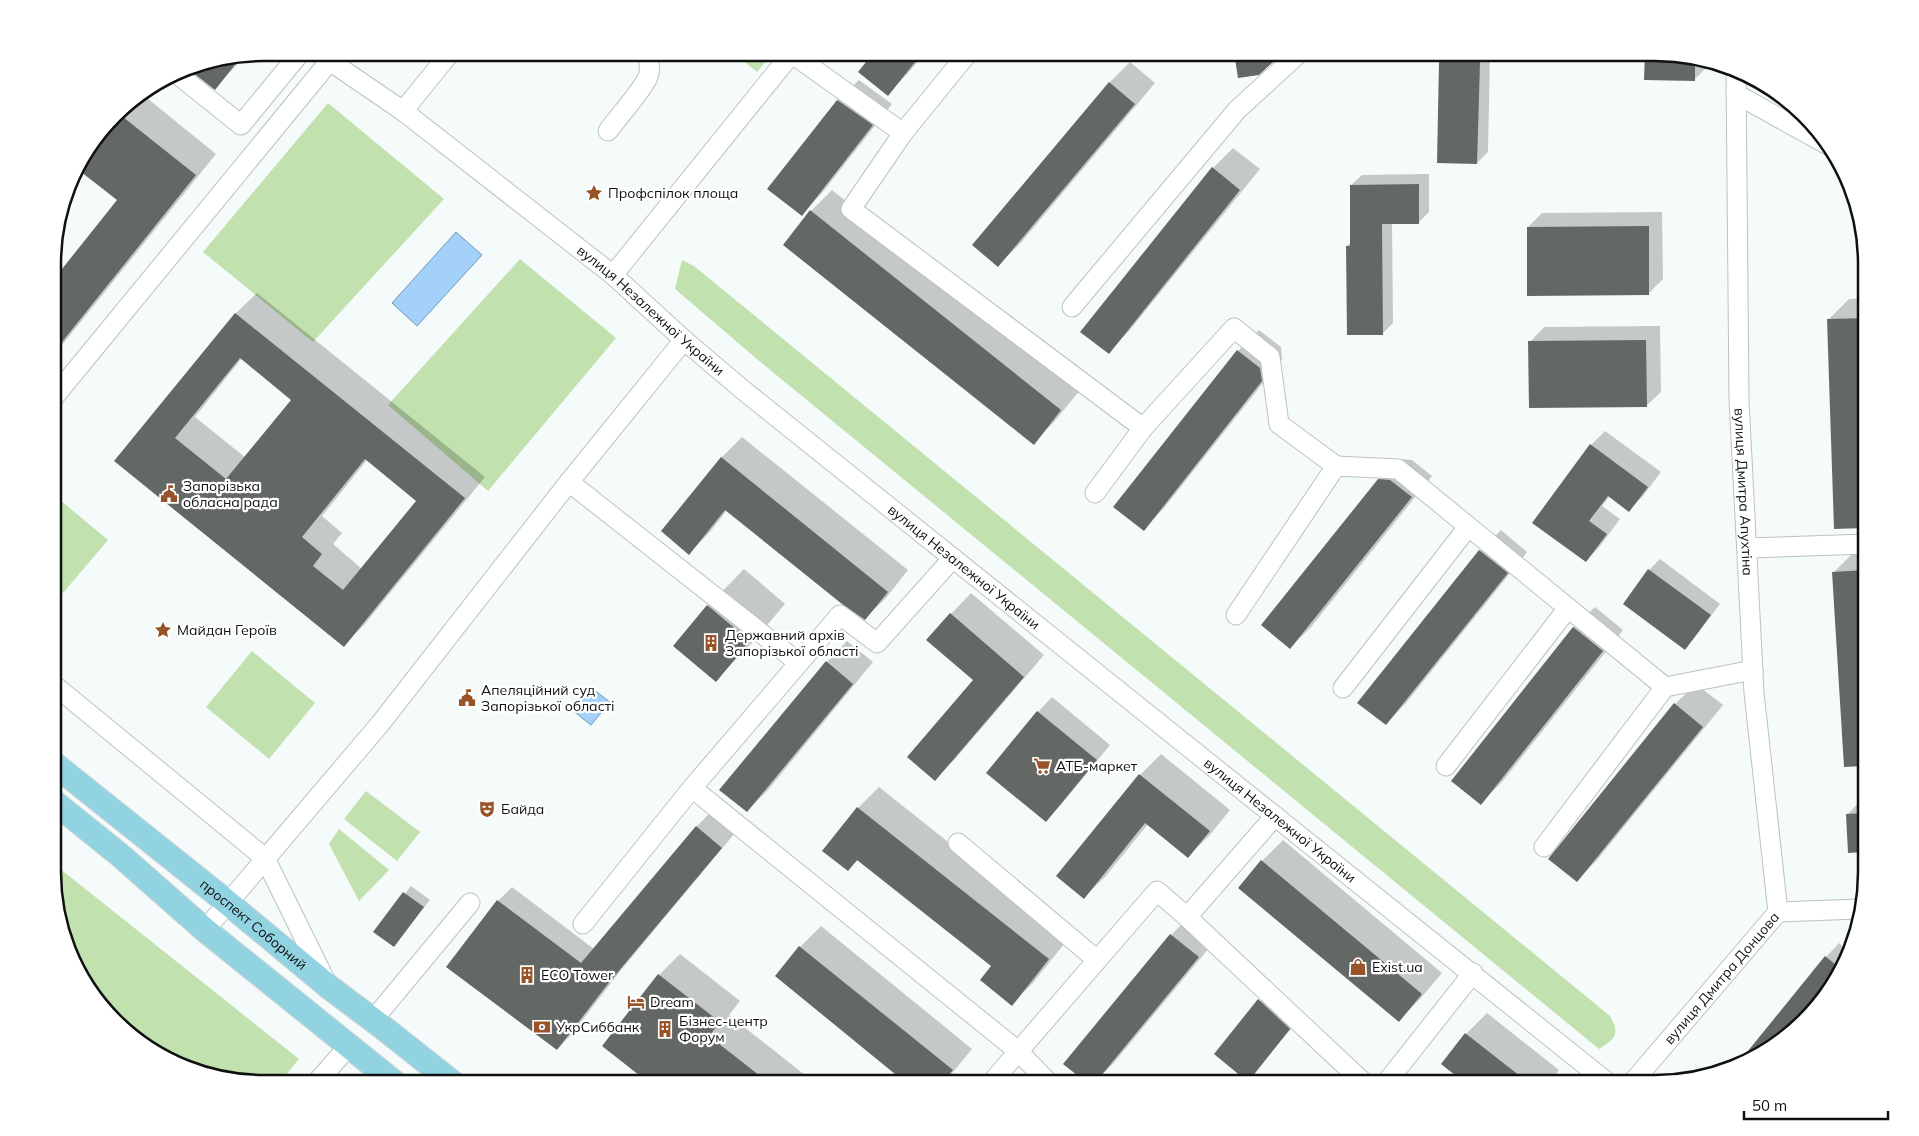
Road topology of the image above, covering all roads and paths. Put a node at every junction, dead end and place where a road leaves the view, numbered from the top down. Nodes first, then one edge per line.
1 (293, 61) edge
2 (321, 61) edge
3 (330, 61) edge
4 (443, 61) edge
5 (648, 61) edge
6 (785, 61) edge
7 (802, 61) edge
8 (961, 61) edge
9 (1291, 61) edge
10 (183, 78) edge
11 (1736, 78) edge
12 (1736, 94) junction
13 (403, 112) junction
14 (608, 131) dead end
15 (903, 133) junction
16 (1812, 136) edge
17 (614, 275) junction
18 (1072, 307) dead end
19 (684, 340) junction
20 (61, 388) edge
21 (1142, 428) junction
22 (1336, 466) junction
23 (570, 482) junction
24 (1095, 493) dead end
25 (1468, 527) junction
26 (1858, 544) edge
27 (1747, 548) junction
28 (953, 558) junction
29 (1568, 608) junction
30 (1236, 615) dead end
31 (799, 663) junction
32 (1753, 670) junction
33 (1665, 687) junction
34 (1343, 688) dead end
35 (61, 691) edge
36 (1446, 766) dead end
37 (61, 770) edge
38 (692, 788) junction
39 (61, 808) edge
40 (1275, 816) junction
41 (958, 843) dead end
42 (1544, 848) dead end
43 (265, 858) junction
44 (228, 902) junction
45 (470, 902) dead end
46 (1854, 909) edge
47 (1778, 912) junction
48 (1187, 917) junction
49 (584, 924) dead end
50 (205, 930) junction
51 (1097, 960) junction
52 (1472, 973) junction
53 (329, 987) junction
54 (373, 1020) junction
55 (349, 1046) junction
56 (1018, 1051) junction
57 (324, 1075) edge
58 (384, 1075) edge
59 (443, 1075) edge
60 (998, 1075) edge
61 (1041, 1075) edge
62 (1355, 1075) edge
63 (1392, 1075) edge
64 (1598, 1075) edge
65 (1639, 1075) edge

1 - 10 street
2 - 20 street
3 - 13 street, вулиця Незалежної України
4 - 13 street
5 - 14 street
6 - 17 street
7 - 15 street
8 - 15 street
9 - 18 street
11 - 12 street, вулиця Дмитра Апухтіна
12 - 16 street
12 - 27 street, вулиця Дмитра Апухтіна
13 - 17 street, вулиця Незалежної України
15 - 21 street
17 - 19 street, вулиця Незалежної України
19 - 23 street
19 - 28 street, вулиця Незалежної України
21 - 22 street
21 - 24 street
22 - 25 street
22 - 30 street
23 - 31 street
23 - 43 street
25 - 29 street
25 - 34 street
26 - 27 street
27 - 32 street, вулиця Дмитра Апухтіна
28 - 31 street
28 - 40 street, вулиця Незалежної України
29 - 33 street
29 - 36 street
31 - 38 street
32 - 33 street
32 - 47 street, вулиця Дмитра Апухтіна
33 - 42 street
35 - 43 street
37 - 44 main road, проспект Соборний
38 - 49 street
38 - 56 street
39 - 50 main road
40 - 48 street
40 - 52 street, вулиця Незалежної України
41 - 51 street
43 - 44 street
43 - 53 street
44 - 50 street
44 - 53 main road, проспект Соборний
45 - 54 street
46 - 47 street, вулиця Дмитра Донцова
47 - 65 street, вулиця Дмитра Донцова
48 - 51 street
48 - 62 street
50 - 55 main road
51 - 56 street
52 - 63 street
52 - 64 street, вулиця Незалежної України
53 - 54 main road, проспект Соборний
54 - 55 main road
54 - 59 main road, проспект Соборний
55 - 57 street
55 - 58 main road
56 - 60 street
56 - 61 street

